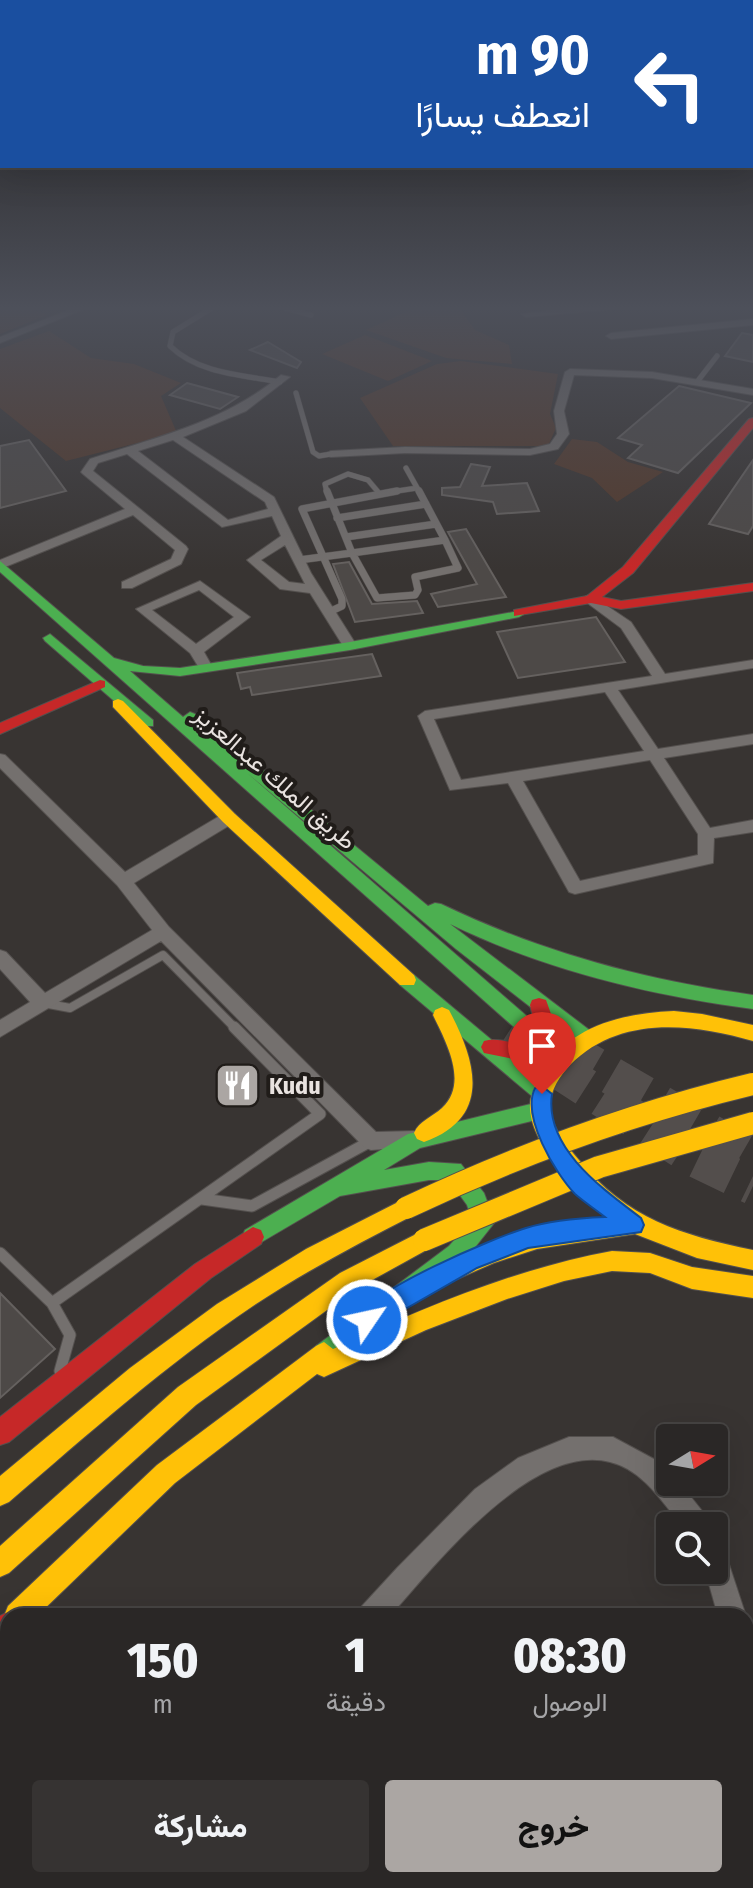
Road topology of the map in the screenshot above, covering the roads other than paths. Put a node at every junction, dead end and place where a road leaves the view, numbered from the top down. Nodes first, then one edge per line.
1 (267, 394) edge
2 (296, 394) edge
3 (564, 394) edge
4 (753, 421) edge
5 (175, 437) junction
6 (128, 449) junction
7 (331, 454) joint
8 (406, 468) dead end
9 (417, 488) junction
10 (379, 493) junction
11 (329, 502) junction
12 (426, 504) junction
13 (134, 510) junction
14 (277, 511) junction
15 (337, 518) junction
16 (436, 524) junction
17 (289, 537) junction
18 (346, 537) junction
19 (445, 540) junction
20 (354, 553) junction
21 (323, 557) junction
22 (299, 560) junction
23 (0, 565) edge
24 (127, 585) dead end
25 (315, 589) junction
26 (751, 589) edge
27 (591, 599) junction
28 (329, 612) junction
29 (33, 624) dead end
30 (350, 646) junction
31 (196, 651) junction
32 (107, 660) junction
33 (753, 664) edge
34 (206, 668) junction
35 (124, 675) junction
36 (661, 678) junction
37 (609, 687) junction
38 (104, 688) junction
39 (0, 729) edge
40 (753, 739) edge
41 (654, 754) junction
42 (0, 759) edge
43 (513, 777) junction
44 (229, 818) junction
45 (753, 826) edge
46 (706, 834) junction
47 (123, 881) junction
48 (387, 882) junction
49 (163, 932) junction
50 (0, 957) edge
51 (460, 994) dead end
52 (753, 1002) edge
53 (43, 1003) junction
54 (539, 1005) junction
55 (439, 1010) junction
56 (522, 1023) tunnel mouth
57 (0, 1029) edge
58 (750, 1030) edge
59 (585, 1038) junction
60 (489, 1046) junction
61 (753, 1084) edge
62 (541, 1102) junction
63 (753, 1123) edge
64 (415, 1140) junction
65 (371, 1141) junction
66 (333, 1188) junction
67 (202, 1199) junction
68 (633, 1225) junction
69 (0, 1253) edge
70 (753, 1260) edge
71 (753, 1287) edge
72 (52, 1303) junction
73 (387, 1304) junction
74 (285, 1382) junction
75 (52, 1389) junction
76 (0, 1433) edge
77 (0, 1493) edge
78 (688, 1512) edge
79 (0, 1564) edge
80 (723, 1584) edge
81 (26, 1608) edge
82 (380, 1608) edge
83 (730, 1608) edge

1 - 5 street
2 - 7 lane
3 - 7 street
4 - 27 main road
5 - 6 street
5 - 14 street
6 - 13 street
6 - 14 street
8 - 9 lane
9 - 10 lane
9 - 12 lane
10 - 11 lane
10 - 11 lane
11 - 15 lane
11 - 21 lane
12 - 15 lane
12 - 16 lane
13 - 23 street
13 - 24 street
14 - 17 street
15 - 18 lane
16 - 18 lane
16 - 19 lane
17 - 22 street
17 - 25 street
18 - 20 lane
19 - 20 lane
19 - 20 lane
20 - 21 lane
21 - 22 lane
21 - 28 lane
22 - 25 street
23 - 32 main road, طريق الملك عبدالعزيز
25 - 28 street
26 - 27 main road
27 - 30 main road
27 - 36 street
28 - 30 street
29 - 38 main road, طريق الملك عبدالعزيز
30 - 34 main road
31 - 31 street
31 - 34 street
32 - 34 main road
32 - 35 main road, طريق الملك عبدالعزيز
33 - 36 street
35 - 48 main road
35 - 56 main road, طريق الملك عبدالعزيز
36 - 37 street
37 - 41 street
37 - 43 street
38 - 39 main road
38 - 44 main road
38 - 51 main road, طريق الملك عبدالعزيز
40 - 41 street
41 - 43 street
41 - 46 street
42 - 47 street
43 - 46 street
44 - 47 street
44 - 55 main road
45 - 46 street
47 - 49 street
48 - 52 main road
48 - 54 main road
49 - 53 street
49 - 65 street
50 - 53 street
53 - 57 street
53 - 67 lane
54 - 59 main road
54 - 60 main road
55 - 60 main road
55 - 64 main road
58 - 59 main road
59 - 62 main road
60 - 62 main road
61 - 77 main road, bridge
62 - 64 main road
62 - 68 main road
63 - 79 main road, bridge
64 - 65 street
64 - 66 main road
65 - 67 lane
66 - 73 main road
66 - 75 main road
67 - 72 lane
68 - 70 main road
68 - 73 main road
69 - 72 lane
71 - 74 main road
72 - 75 lane
73 - 74 main road
74 - 81 main road
75 - 76 main road
78 - 82 street
80 - 83 street

